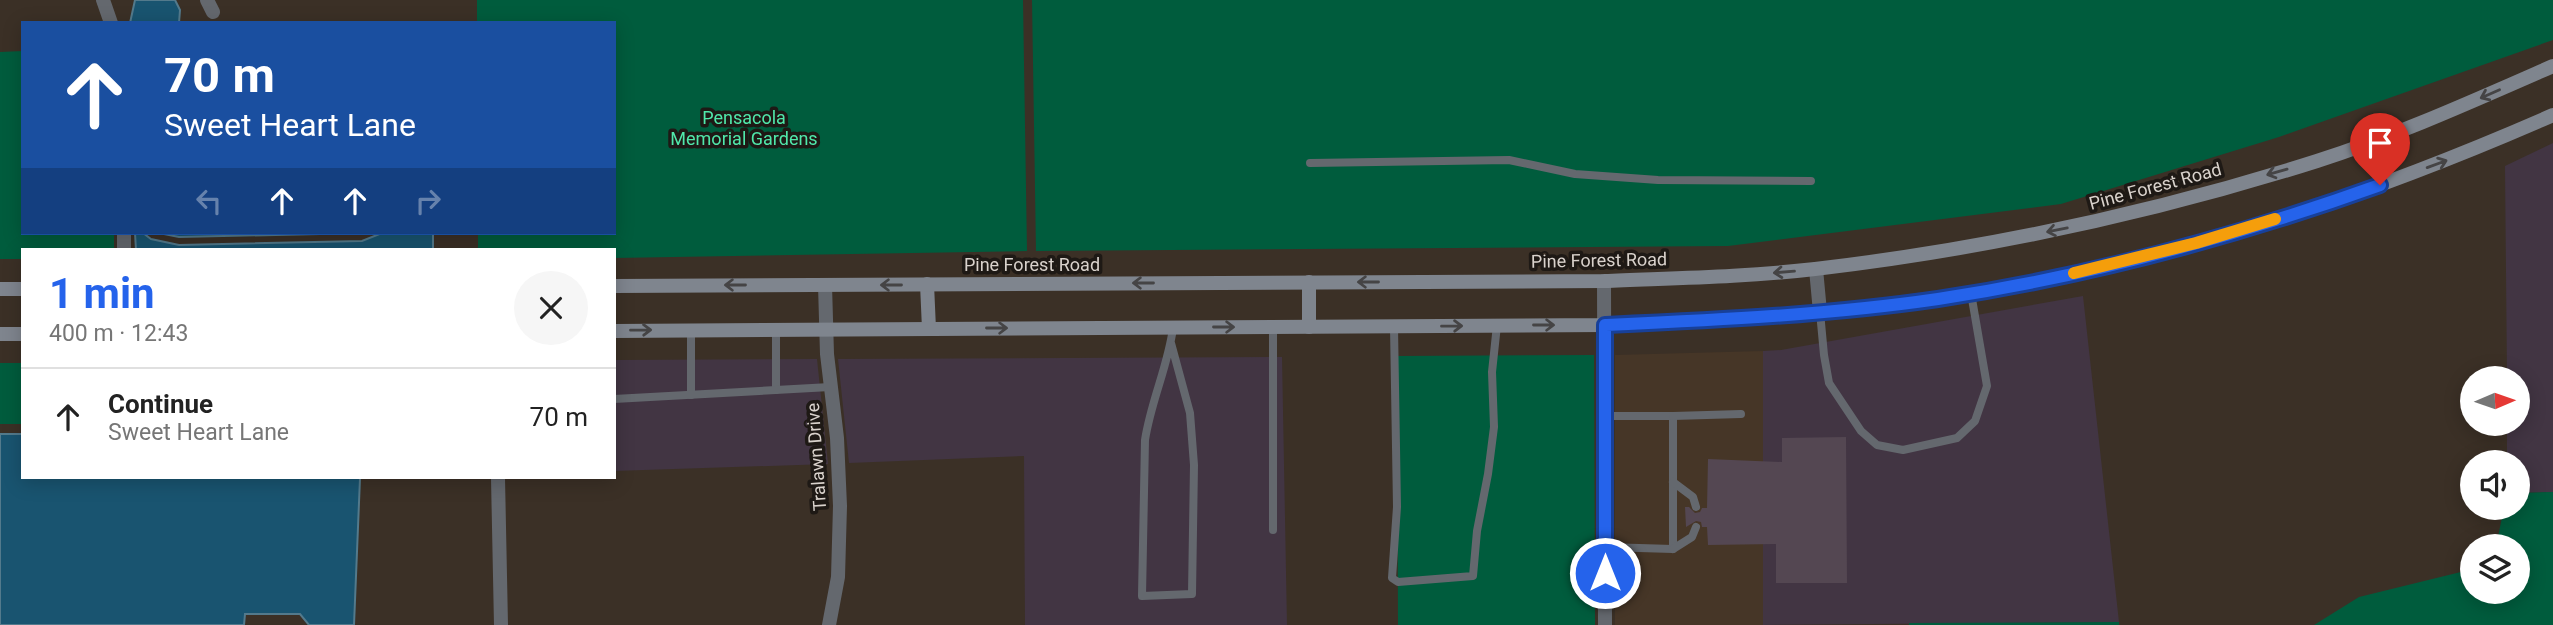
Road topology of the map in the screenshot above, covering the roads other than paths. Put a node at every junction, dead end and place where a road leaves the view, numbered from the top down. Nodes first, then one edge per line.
1 (103, 0) edge
2 (110, 21) edge
3 (2553, 66) edge
4 (2553, 115) edge
5 (1310, 163) dead end
6 (1811, 181) dead end
7 (1816, 269) junction
8 (1604, 281) junction
9 (1309, 282) junction
10 (928, 284) junction
11 (825, 285) junction
12 (616, 286) edge
13 (0, 289) edge
14 (21, 289) edge
15 (1971, 293) junction
16 (1820, 312) junction
17 (1497, 325) junction
18 (1605, 325) junction
19 (1273, 327) junction
20 (1309, 327) junction
21 (1394, 327) junction
22 (1173, 328) junction
23 (776, 329) junction
24 (826, 329) junction
25 (929, 329) junction
26 (691, 330) junction
27 (616, 331) edge
28 (0, 334) edge
29 (21, 334) edge
30 (1171, 343) junction
31 (831, 387) junction
32 (776, 390) junction
33 (691, 395) junction
34 (616, 400) edge
35 (1741, 414) dead end
36 (1604, 416) junction
37 (1674, 416) junction
38 (498, 479) edge
39 (1673, 482) junction
40 (1696, 507) dead end
41 (1696, 527) dead end
42 (1273, 530) dead end
43 (1605, 547) junction
44 (1673, 549) junction
45 (501, 625) edge
46 (829, 625) edge
47 (1605, 625) edge

1 - 2 street
3 -> 7 main road, Pine Forest Road
15 -> 4 main road
5 - 6 lane
7 -> 8 main road, Pine Forest Road
7 - 16 street
8 -> 9 main road, Pine Forest Road
8 - 18 street
9 -> 10 main road, Pine Forest Road
9 - 20 main road
10 -> 11 main road, Pine Forest Road
10 - 25 main road
11 -> 12 main road, Pine Forest Road
11 - 24 street, Tralawn Drive
13 - 14 main road
15 - 16 main road
15 - 16 lane
16 - 18 main road
17 -> 18 main road
21 -> 17 main road
17 - 21 lane
18 - 36 street
19 - 20 main road
22 -> 19 main road
19 - 42 lane
20 - 21 main road
25 -> 22 main road
22 - 30 lane
23 - 24 main road
23 - 26 main road
23 - 32 lane
24 - 25 main road
24 - 31 street, Tralawn Drive
27 -> 26 main road
26 - 33 lane
28 - 29 main road
30 - 30 lane
31 - 32 lane
31 - 46 street, Tralawn Drive
32 - 33 lane
33 - 34 lane
35 - 37 lane
36 - 37 lane
36 - 43 street
37 - 39 lane
38 - 45 street
39 - 40 lane
39 - 44 lane
41 - 44 lane
43 - 44 lane
43 - 47 street

